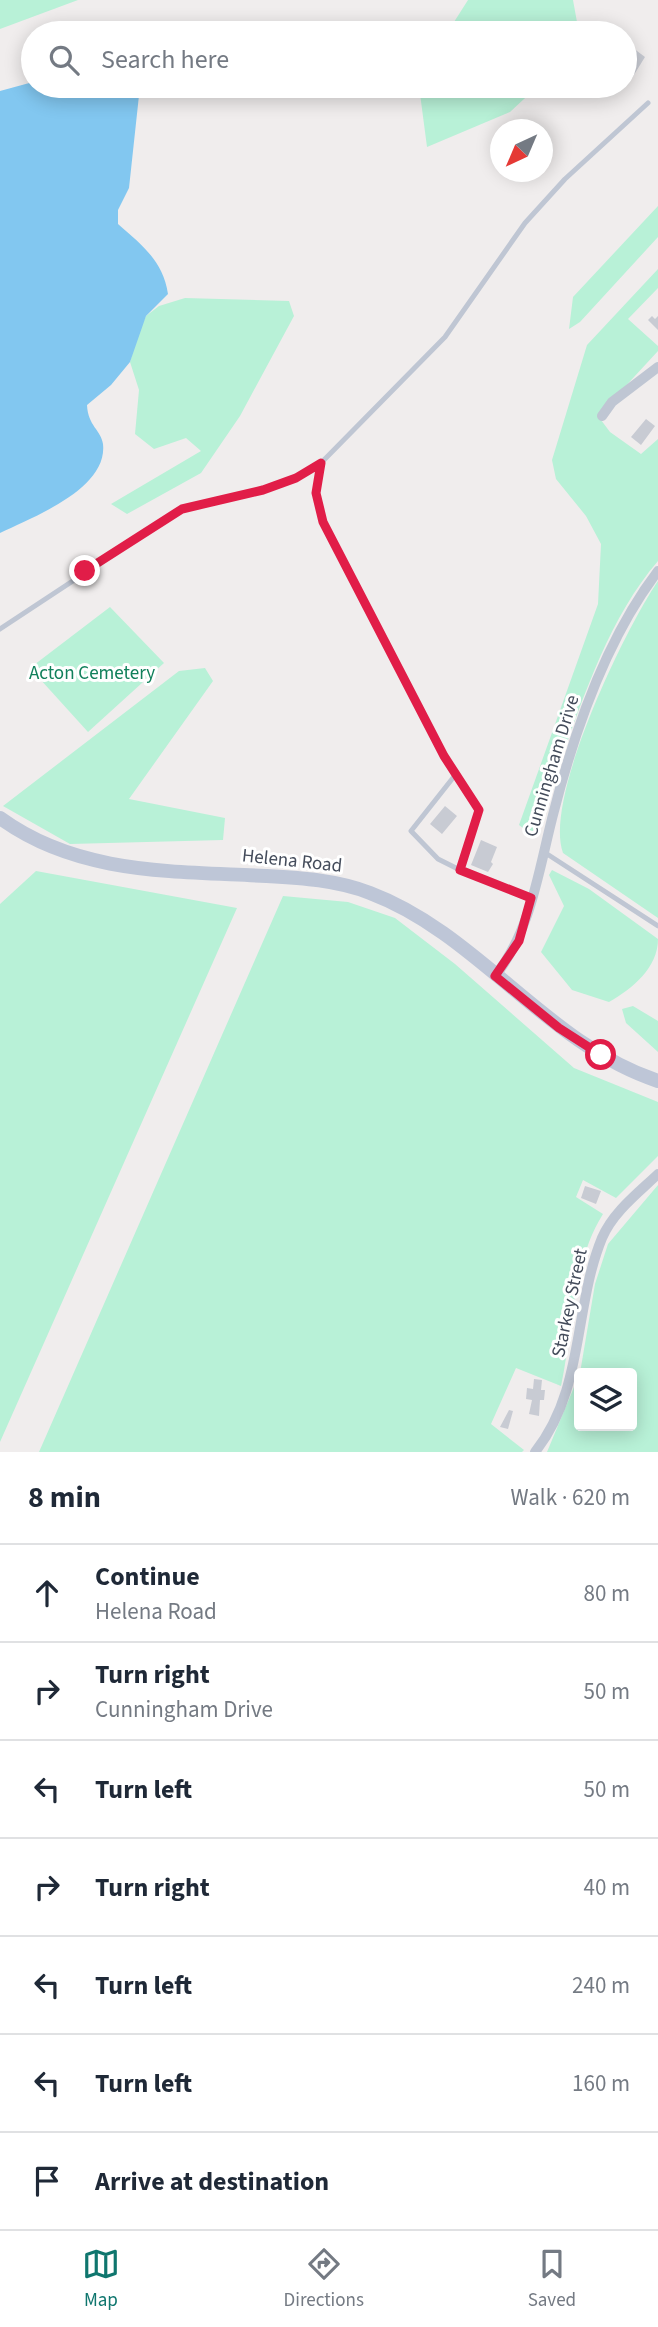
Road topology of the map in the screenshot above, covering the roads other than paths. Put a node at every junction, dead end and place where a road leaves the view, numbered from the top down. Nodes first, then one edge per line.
1 (648, 103) dead end
2 (658, 367) edge
3 (602, 416) dead end
4 (321, 463) junction
5 (658, 571) edge
6 (0, 629) edge
7 (456, 774) junction
8 (0, 818) edge
9 (544, 852) junction
10 (460, 870) junction
11 (531, 898) junction
12 (658, 926) edge
13 (495, 976) junction
14 (658, 1081) edge
15 (658, 1174) edge
16 (535, 1452) edge

1 - 4 lane
2 - 3 street
4 - 6 lane
4 - 7 lane
5 - 9 street, Cunningham Drive
7 - 10 lane
7 - 10 lane
8 - 13 main road, Helena Road
9 - 11 street, Cunningham Drive
9 - 12 lane
10 - 11 lane
11 - 13 street, Cunningham Drive
13 - 14 main road, Helena Road
15 - 16 street, Starkey Street

